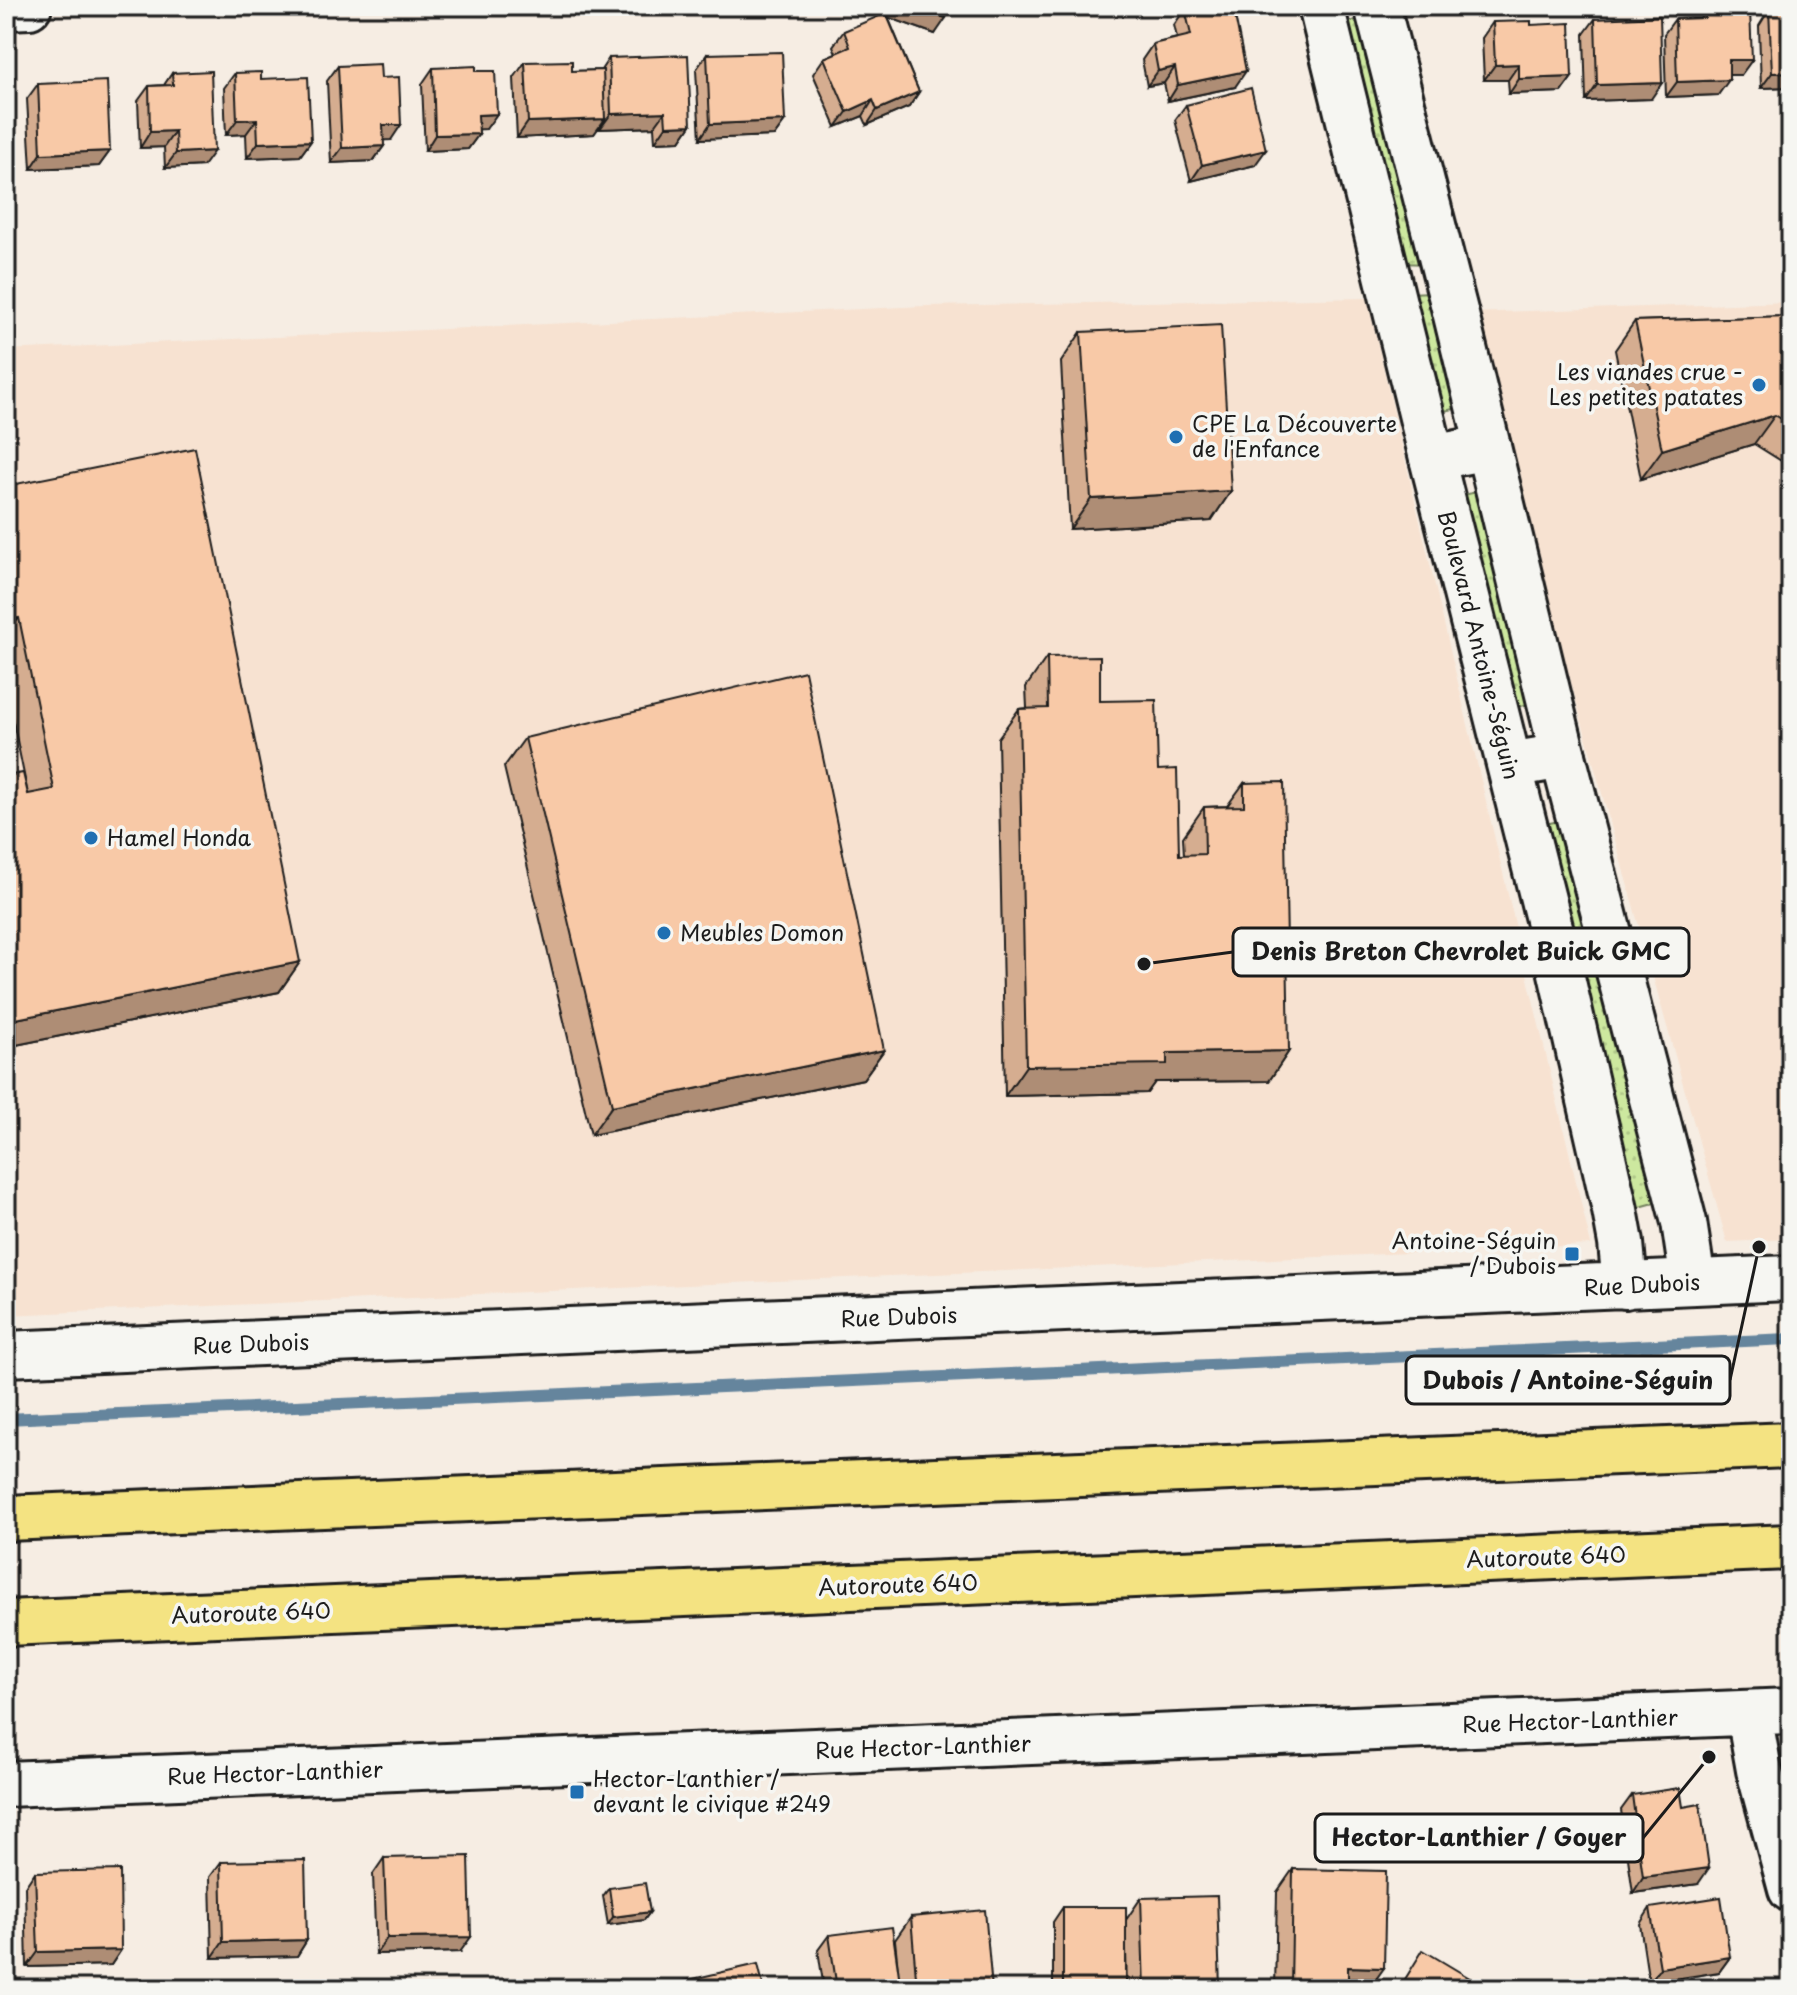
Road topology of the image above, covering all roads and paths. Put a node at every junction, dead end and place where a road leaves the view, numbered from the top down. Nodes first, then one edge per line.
1 (29, 6) edge
2 (1321, 6) edge
3 (1377, 6) edge
4 (6, 7) edge
5 (1488, 447) junction
6 (1432, 458) junction
7 (1563, 756) junction
8 (1510, 765) junction
9 (1791, 1278) edge
10 (1693, 1282) junction
11 (1625, 1286) junction
12 (6, 1354) edge
13 (1791, 1445) edge
14 (6, 1518) edge
15 (1791, 1547) edge
16 (6, 1623) edge
17 (1770, 1712) edge
18 (6, 1784) edge
19 (1791, 1889) edge

1 - 4 street
2 - 6 street, Boulevard Antoine-Séguin
3 - 5 street
5 - 6 street
5 - 7 street
6 - 8 street, Boulevard Antoine-Séguin
7 - 8 street
7 - 10 street
8 - 11 street, Boulevard Antoine-Séguin
9 - 10 street, Rue Dubois
10 - 11 street, Rue Dubois
11 - 12 street, Rue Dubois
13 - 14 highway
15 - 16 highway, Autoroute 640
17 - 18 street, Rue Hector-Lanthier
17 - 19 street

